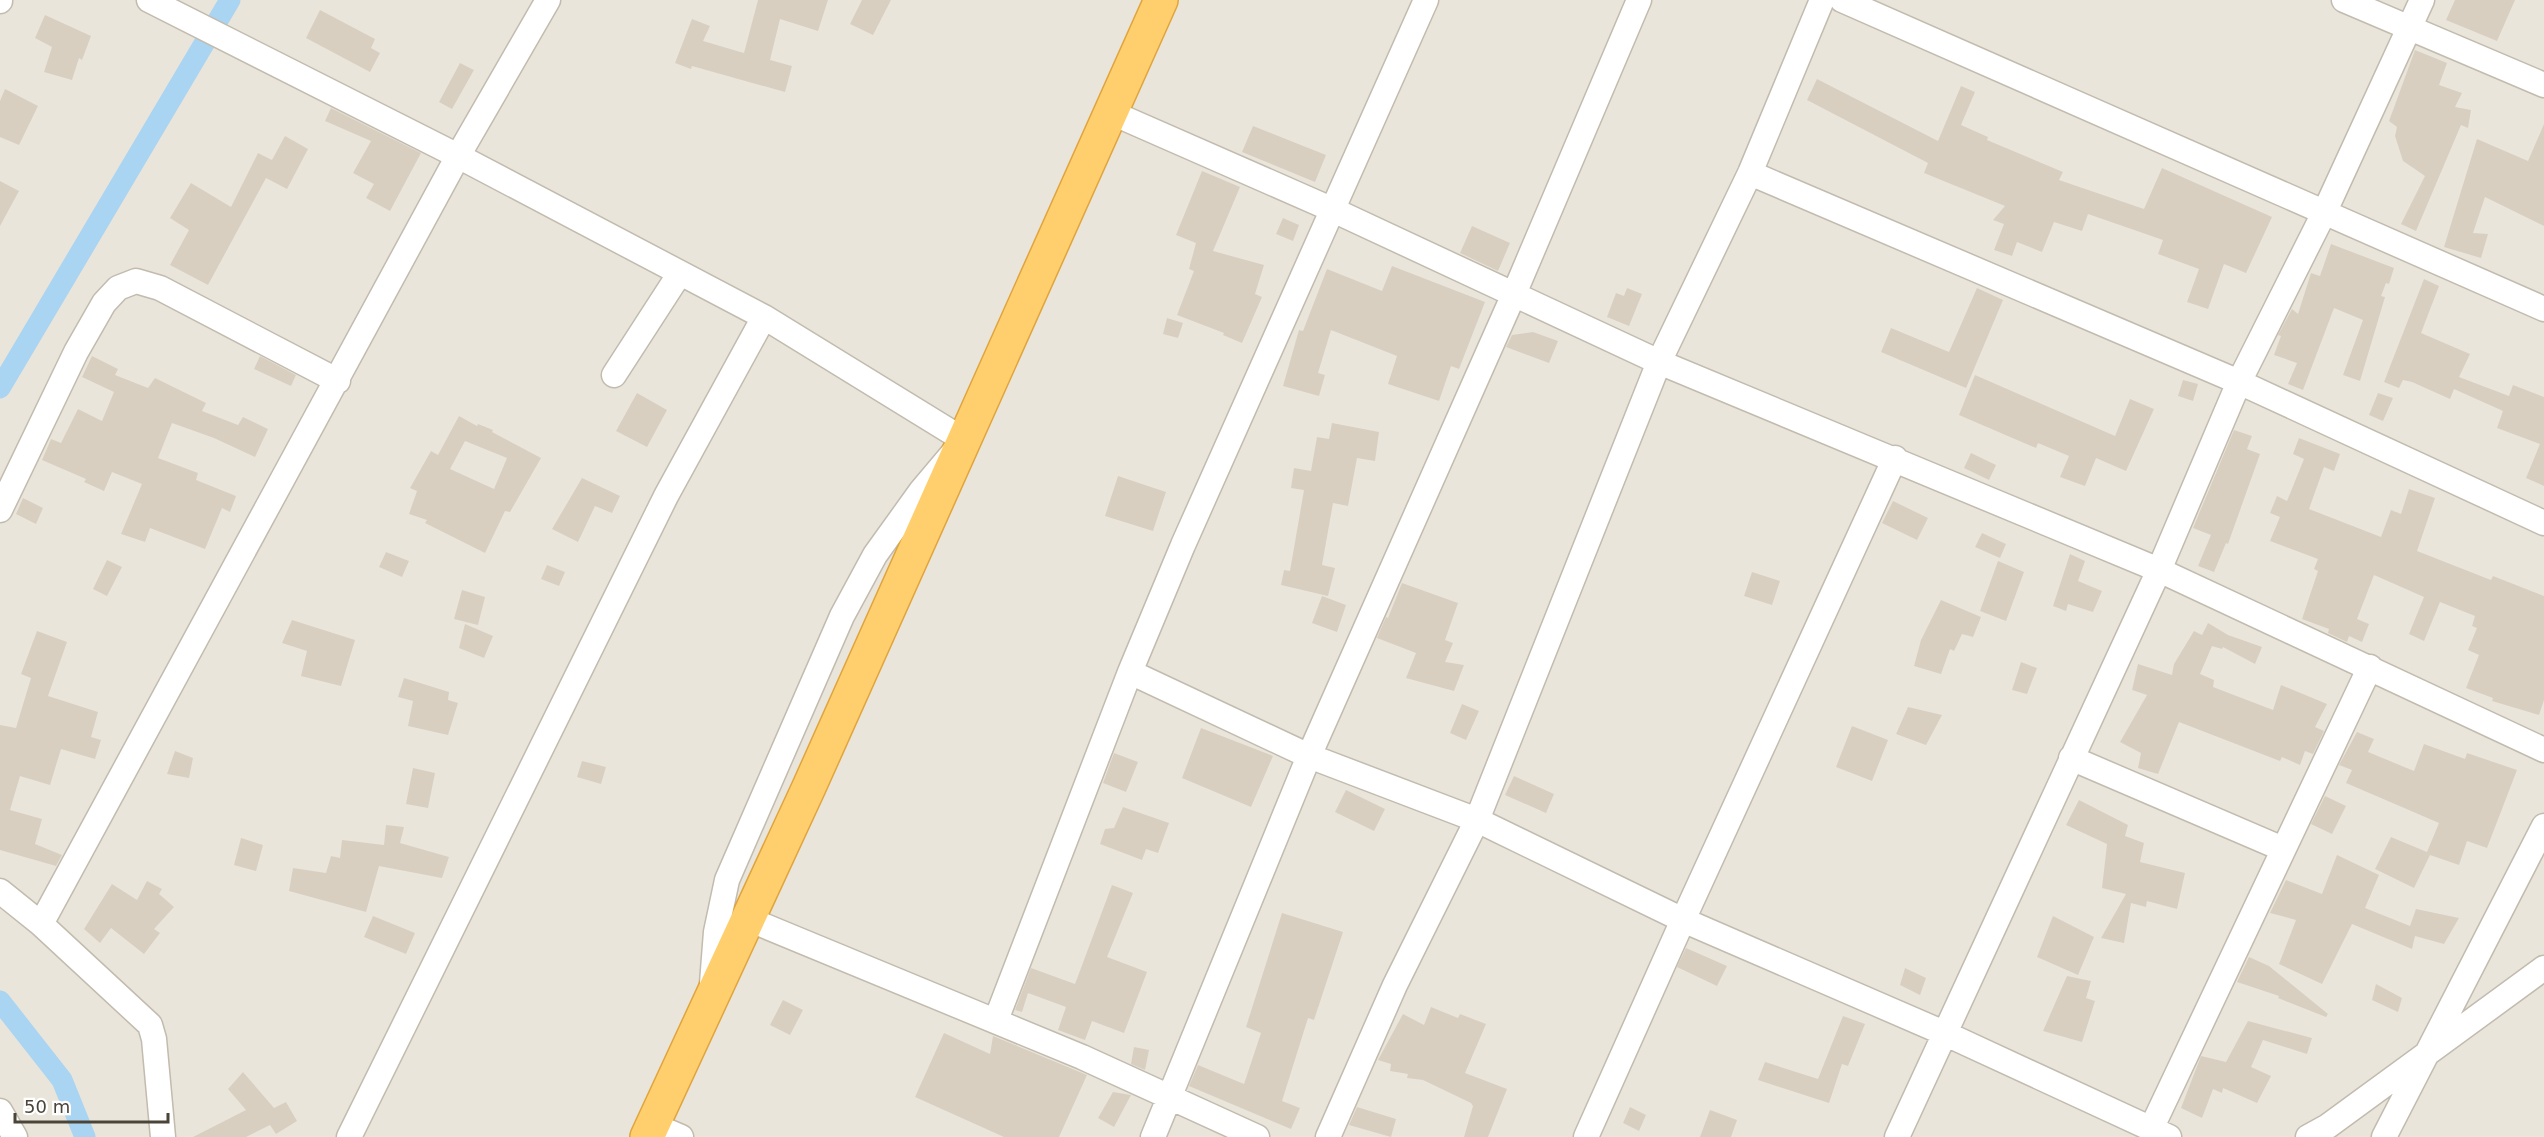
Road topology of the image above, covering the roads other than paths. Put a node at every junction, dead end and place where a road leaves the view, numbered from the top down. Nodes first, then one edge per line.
1 (149, 0) edge
2 (548, 0) edge
3 (1161, 0) edge
4 (1426, 0) edge
5 (1639, 0) edge
6 (1822, 0) edge
7 (1842, 0) edge
8 (2344, 0) edge
9 (2422, 0) edge
10 (176, 6) edge
11 (2410, 28) junction
12 (2544, 85) edge
13 (1110, 112) junction
14 (459, 156) junction
15 (1750, 173) junction
16 (1331, 209) junction
17 (2325, 211) junction
18 (680, 273) junction
19 (1514, 294) junction
20 (2544, 309) edge
21 (764, 317) junction
22 (1659, 362) junction
23 (614, 375) dead end
24 (338, 381) junction
25 (2240, 382) junction
26 (964, 440) junction
27 (1895, 459) junction
28 (0, 510) edge
29 (2544, 523) edge
30 (2159, 570) junction
31 (2370, 667) junction
32 (1130, 672) junction
33 (2544, 750) edge
34 (1309, 756) junction
35 (2071, 758) junction
36 (1477, 820) junction
37 (2544, 826) edge
38 (2283, 849) junction
39 (0, 891) edge
40 (748, 919) junction
41 (1683, 920) junction
42 (41, 924) junction
43 (2544, 968) edge
44 (710, 1002) junction
45 (996, 1020) junction
46 (1944, 1034) junction
47 (2425, 1055) junction
48 (1170, 1096) junction
49 (0, 1111) edge
50 (2160, 1132) edge
51 (660, 1133) edge
52 (15, 1137) edge
53 (163, 1137) edge
54 (349, 1137) edge
55 (1153, 1137) edge
56 (1257, 1137) edge
57 (1328, 1137) edge
58 (1586, 1137) edge
59 (1897, 1137) edge
60 (2308, 1137) edge
61 (2384, 1137) edge

1 - 10 street
2 - 14 street
3 - 13 highway
4 - 16 street
5 - 19 street
6 - 15 street
7 - 17 street
8 - 11 street
9 - 11 street
10 - 14 street
11 - 12 street
11 - 17 street
13 - 16 street
13 - 26 highway
14 - 18 street
14 - 24 street
15 - 22 street
15 - 25 street
16 - 19 street
16 - 32 street
17 - 20 street
17 - 25 street
18 - 21 street
18 - 23 street
19 - 22 street
19 - 34 street
21 - 26 street
21 - 54 street
22 - 27 street
22 - 36 street
24 - 28 street
24 - 42 street
25 - 29 street
25 - 30 street
26 - 40 highway
26 - 44 street
27 - 30 street
27 - 41 street
30 - 31 street
30 - 35 street
31 - 33 street
31 - 38 street
32 - 34 street
32 - 45 street
34 - 36 street
34 - 48 street
35 - 38 street
35 - 46 street
36 - 41 street
36 - 57 street
37 - 47 street
38 - 50 street
39 - 42 street
40 - 44 highway
40 - 45 street
41 - 46 street
41 - 58 street
42 - 53 street
43 - 47 street
44 - 51 highway
45 - 48 street
46 - 50 street
46 - 59 street
47 - 60 street
47 - 61 street
48 - 55 street
48 - 56 street
49 - 52 street

